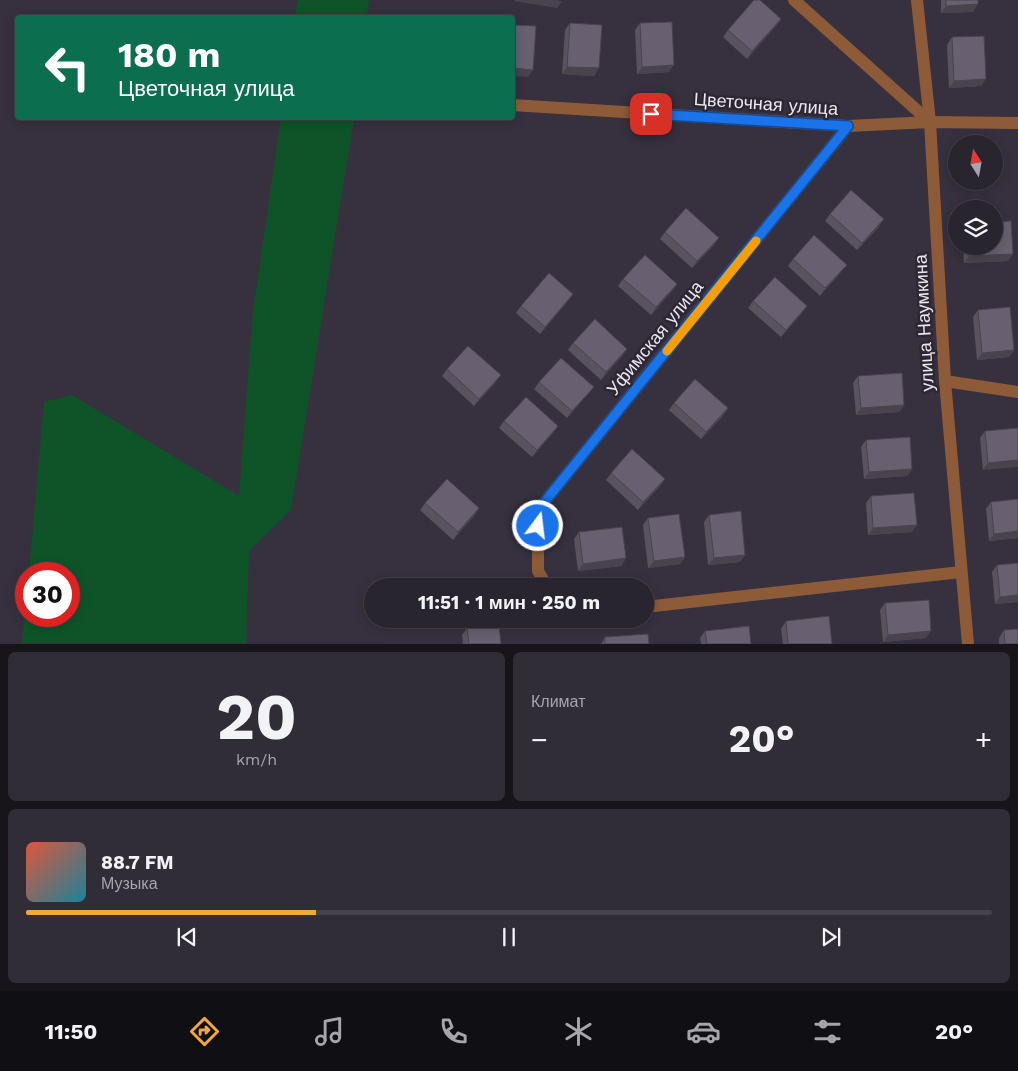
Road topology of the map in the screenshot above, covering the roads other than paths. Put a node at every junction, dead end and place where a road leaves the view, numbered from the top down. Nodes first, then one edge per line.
1 (794, 0) edge
2 (917, 0) edge
3 (515, 105) edge
4 (930, 122) junction
5 (1018, 122) edge
6 (848, 126) junction
7 (944, 381) junction
8 (1018, 392) edge
9 (961, 572) junction
10 (542, 578) edge
11 (654, 606) edge
12 (968, 644) edge

1 - 4 street
2 - 4 street, улица Наумкина
3 - 6 street, Цветочная улица
4 - 5 street, Цветочная улица
4 - 6 street, Цветочная улица
4 - 7 street, улица Наумкина
6 - 10 street, Уфимская улица
7 - 8 street
7 - 9 street, улица Наумкина
9 - 11 street
9 - 12 street, улица Наумкина

